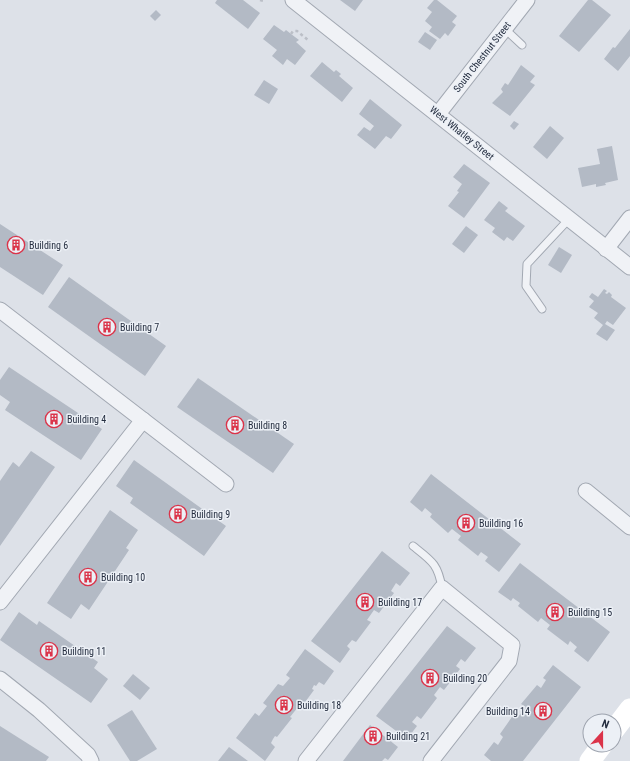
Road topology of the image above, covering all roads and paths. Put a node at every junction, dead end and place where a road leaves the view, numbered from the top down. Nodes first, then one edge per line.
1 (260, 0) edge
2 (293, 0) edge
3 (527, 0) edge
4 (264, 1) dead end
5 (505, 28) junction
6 (291, 34) dead end
7 (308, 40) dead end
8 (522, 45) dead end
9 (438, 114) junction
10 (630, 218) edge
11 (569, 219) junction
12 (606, 249) junction
13 (630, 267) edge
14 (542, 308) dead end
15 (0, 310) edge
16 (143, 420) junction
17 (226, 484) dead end
18 (586, 491) dead end
19 (630, 527) edge
20 (413, 546) dead end
21 (442, 588) junction
22 (0, 602) edge
23 (0, 679) edge
24 (630, 709) edge
25 (622, 720) edge
26 (91, 761) edge
27 (306, 761) edge
28 (431, 761) edge

1 - 4 path
2 - 9 street, West Whatley Street
3 - 5 street, South Chestnut Street
5 - 8 lane
5 - 9 street, South Chestnut Street
6 - 7 path
9 - 11 street, West Whatley Street
10 - 12 street
11 - 12 street, West Whatley Street
11 - 14 lane
12 - 13 street, West Whatley Street
15 - 16 street
16 - 17 street
16 - 22 street
18 - 19 street
20 - 21 lane
21 - 27 street
21 - 28 street
23 - 26 street
24 - 25 street

